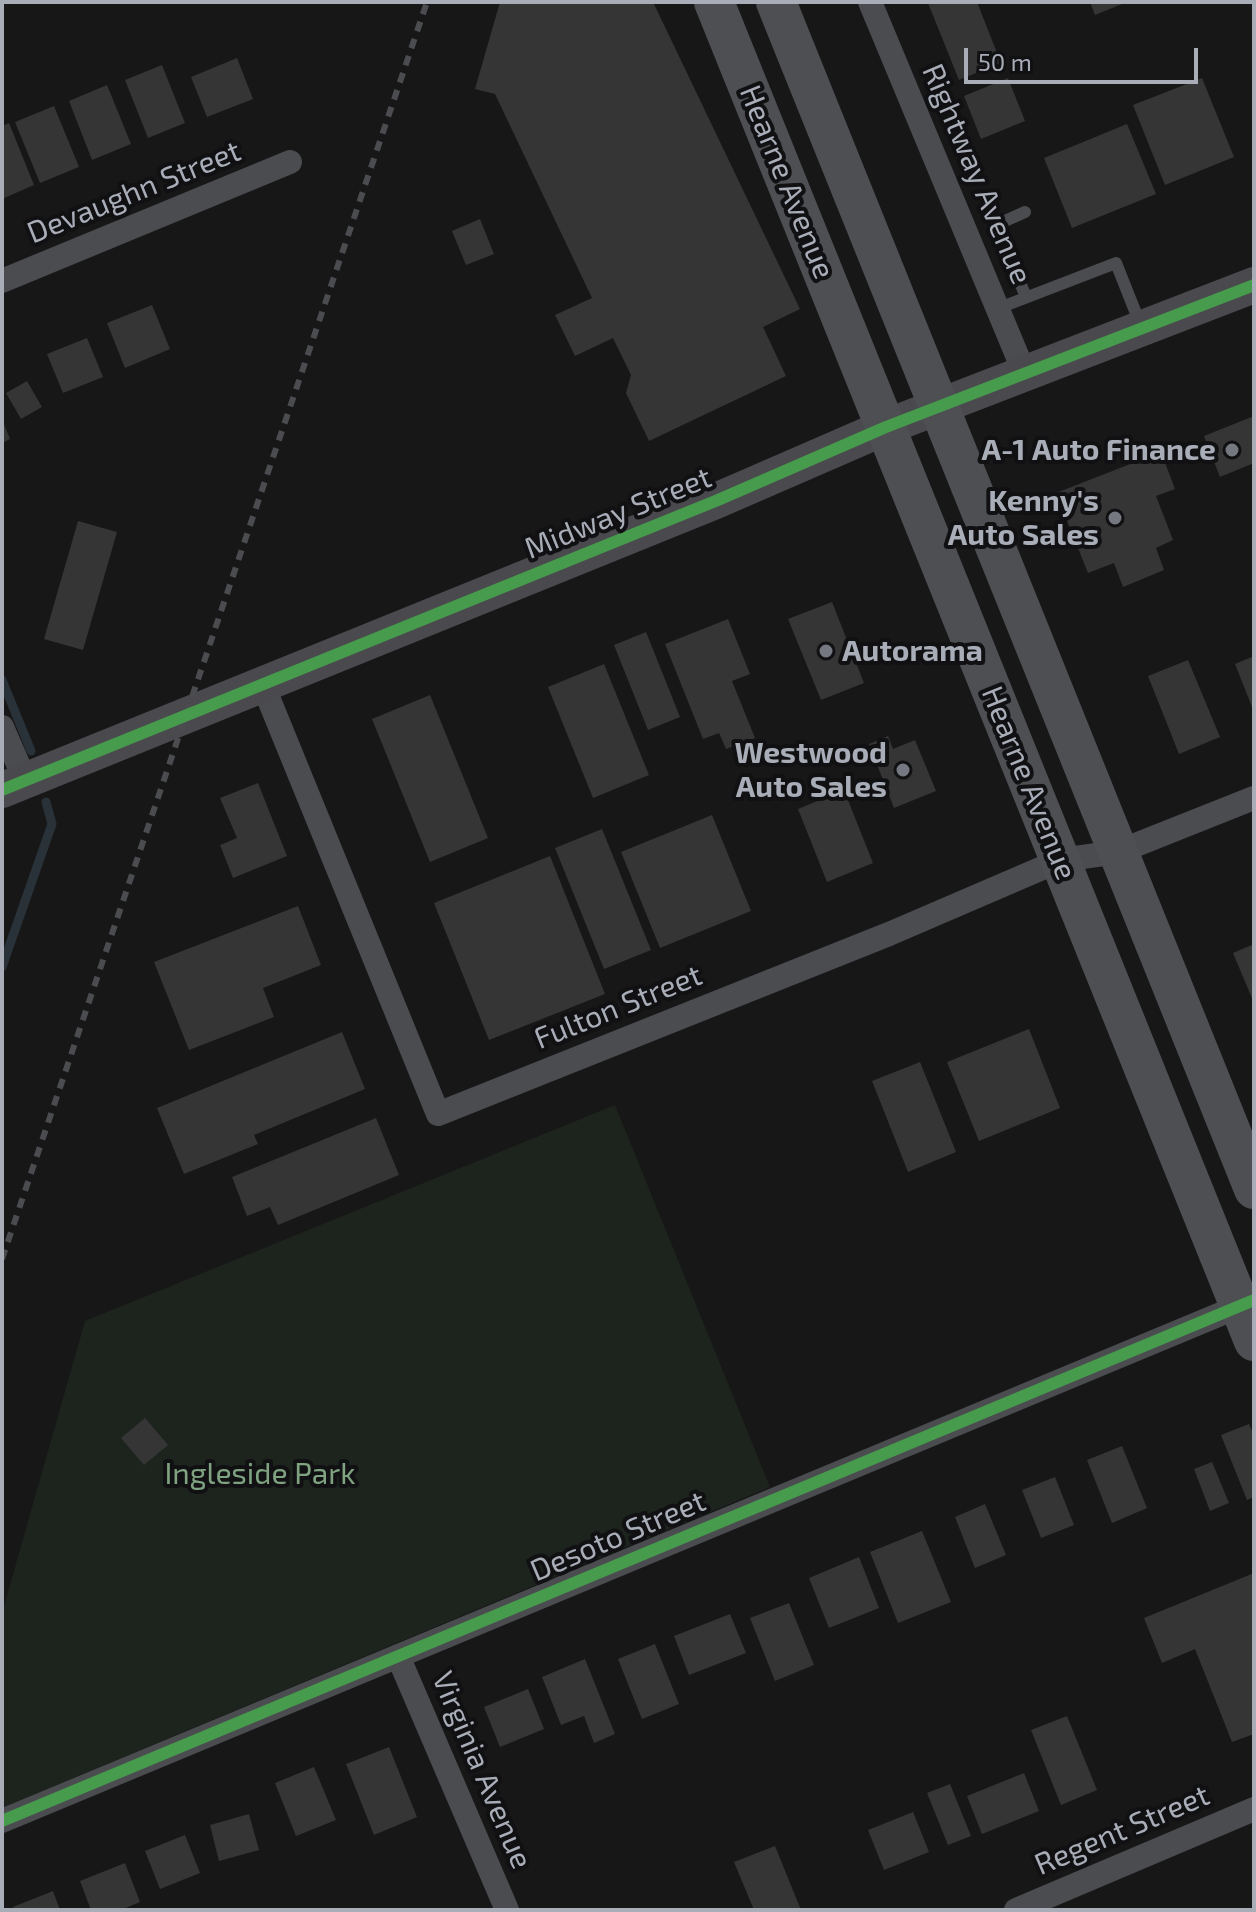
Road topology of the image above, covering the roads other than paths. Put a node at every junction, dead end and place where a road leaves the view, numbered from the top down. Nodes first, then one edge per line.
1 (714, 2) edge
2 (776, 2) edge
3 (870, 2) edge
4 (290, 162) dead end
5 (1025, 212) dead end
6 (996, 225) junction
7 (968, 236) junction
8 (2, 281) edge
9 (1254, 285) edge
10 (1026, 297) junction
11 (999, 308) junction
12 (1143, 329) junction
13 (1024, 372) junction
14 (939, 407) junction
15 (886, 427) junction
16 (263, 685) junction
17 (2, 727) edge
18 (14, 785) edge
19 (1254, 798) edge
20 (1118, 852) junction
21 (1061, 860) junction
22 (1254, 1189) edge
23 (1249, 1316) edge
24 (398, 1656) junction
25 (1254, 1809) edge
26 (2, 1821) edge
27 (507, 1910) edge
28 (1016, 1910) edge

1 - 15 main road, Hearne Avenue
2 - 14 main road, Hearne Avenue
3 - 7 street, Rightway Avenue
4 - 8 street, Devaughn Street
5 - 6 lane
6 - 7 lane
6 - 10 lane
7 - 11 street, Rightway Avenue
9 - 12 street, Midway Street
10 - 11 lane
10 - 12 lane
11 - 13 street, Rightway Avenue
12 - 13 street, Midway Street
13 - 14 street, Midway Street
14 - 15 street, Midway Street
14 - 20 main road, Hearne Avenue
15 - 16 street, Midway Street
15 - 21 main road, Hearne Avenue
16 - 18 street, Midway Street
16 - 21 street, Fulton Street
17 - 18 street
19 - 20 street, Fulton Street
20 - 21 street, Fulton Street
20 - 22 main road, Hearne Avenue
21 - 23 main road, Hearne Avenue
23 - 24 street, Desoto Street
24 - 26 street, Desoto Street
24 - 27 street, Virginia Avenue
25 - 28 street, Regent Street

